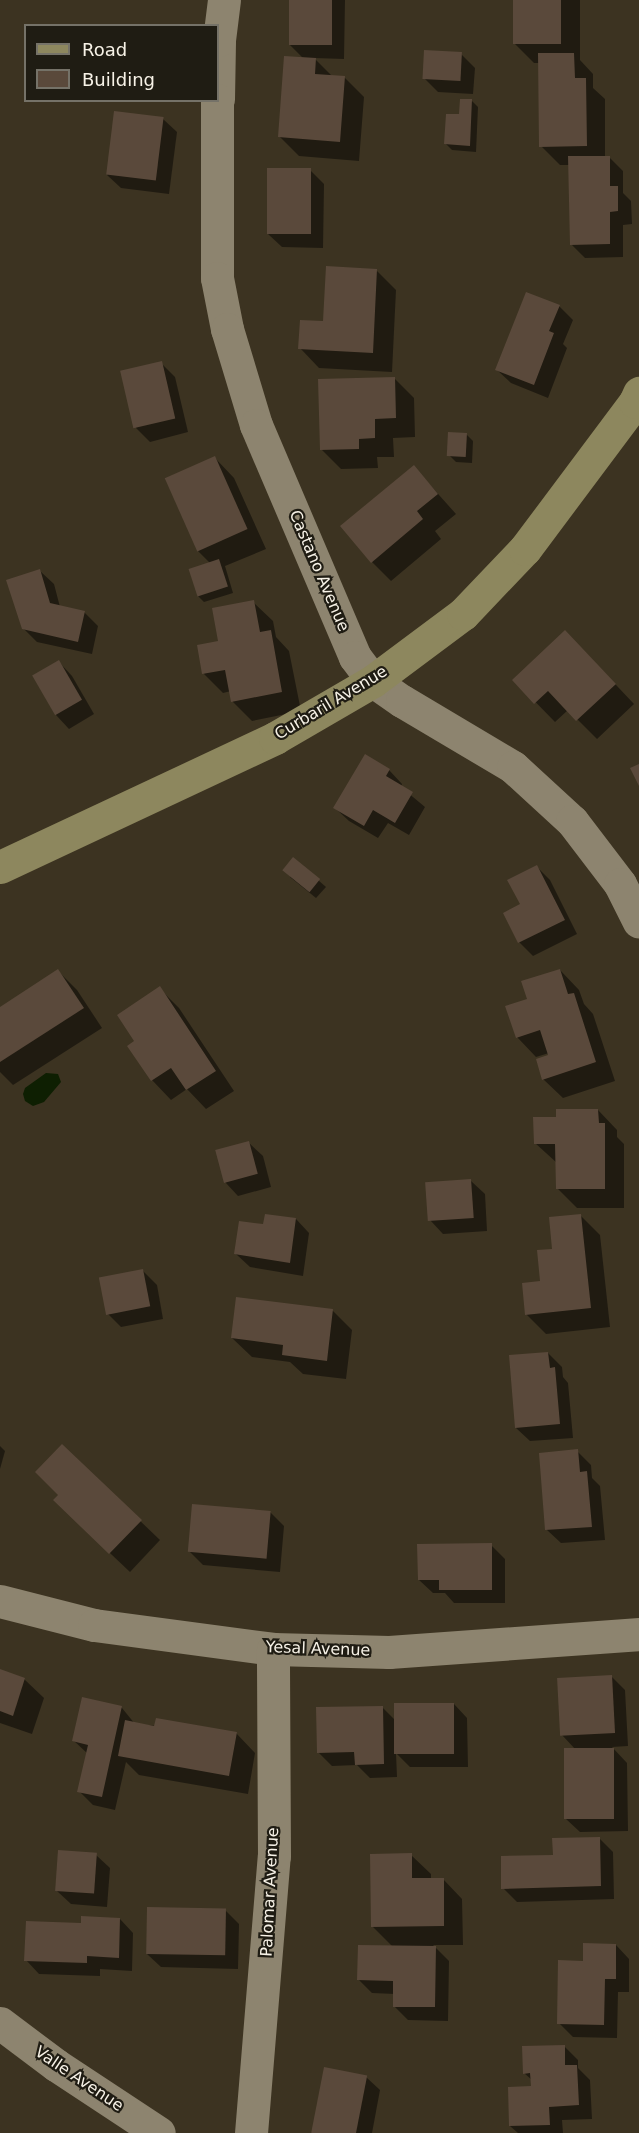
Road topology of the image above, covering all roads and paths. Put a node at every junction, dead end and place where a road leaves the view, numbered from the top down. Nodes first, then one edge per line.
1 (224, 0) edge
2 (219, 40) edge
3 (218, 102) edge
4 (638, 400) edge
5 (374, 681) junction
6 (0, 867) edge
7 (639, 922) edge
8 (0, 1601) edge
9 (639, 1634) edge
10 (273, 1649) junction
11 (0, 2024) edge
12 (159, 2133) edge
13 (251, 2133) edge

1 - 2 street, Castano Avenue
3 - 5 street, Castano Avenue
4 - 5 street, Curbaril Avenue
5 - 6 street, Curbaril Avenue
5 - 7 street, Castano Avenue
8 - 10 street, Yesal Avenue
9 - 10 street, Yesal Avenue
10 - 13 street, Palomar Avenue
11 - 12 street, Valle Avenue

